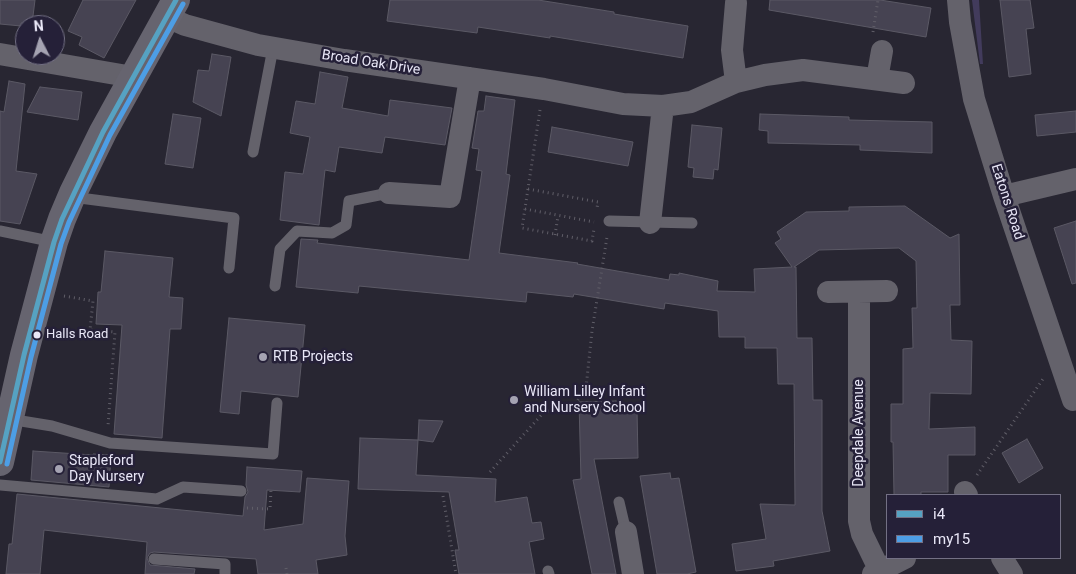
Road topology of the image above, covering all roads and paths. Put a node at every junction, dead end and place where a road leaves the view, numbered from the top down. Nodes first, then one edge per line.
1 (958, 0) edge
2 (736, 3) dead end
3 (171, 9) edge
4 (273, 48) junction
5 (882, 51) dead end
6 (0, 54) edge
7 (133, 76) junction
8 (470, 78) junction
9 (877, 79) junction
10 (736, 82) junction
11 (904, 84) dead end
12 (544, 89) junction
13 (663, 106) junction
14 (253, 152) dead end
15 (1076, 179) edge
16 (528, 189) junction
17 (388, 193) joint
18 (71, 196) junction
19 (1004, 196) junction
20 (525, 209) junction
21 (558, 216) junction
22 (609, 221) junction
23 (595, 222) junction
24 (650, 223) junction
25 (692, 223) dead end
26 (0, 231) edge
27 (556, 235) junction
28 (54, 242) junction
29 (229, 268) dead end
30 (275, 286) dead end
31 (828, 292) dead end
32 (860, 292) junction
33 (887, 292) dead end
34 (40, 294) junction
35 (1063, 370) junction
36 (1073, 400) dead end
37 (277, 403) dead end
38 (10, 419) junction
39 (106, 442) junction
40 (0, 457) edge
41 (490, 472) dead end
42 (0, 485) edge
43 (271, 490) dead end
44 (241, 491) joint
45 (966, 494) edge
46 (442, 496) dead end
47 (620, 502) dead end
48 (626, 532) joint
49 (903, 559) edge
50 (1003, 559) edge
51 (154, 560) dead end
52 (286, 568) dead end
53 (877, 572) edge
54 (225, 574) edge
55 (287, 574) edge
56 (456, 574) edge
57 (633, 574) edge
58 (1012, 574) edge

1 - 19 street, Eatons Road
2 - 10 street
3 - 4 street, Broad Oak Drive
3 - 7 main road
4 - 8 street, Broad Oak Drive
4 - 14 lane
5 - 9 street
6 - 7 street
7 - 18 main road
8 - 12 street, Broad Oak Drive
8 - 17 street
9 - 10 street, Broad Oak Drive
9 - 11 street, Broad Oak Drive
10 - 13 street, Broad Oak Drive
12 - 13 street, Broad Oak Drive
12 - 16 path
13 - 24 street
15 - 19 street
16 - 20 path
16 - 23 path
17 - 30 lane
18 - 28 main road
18 - 29 lane
19 - 35 street, Eatons Road
20 - 21 path
20 - 27 path
21 - 23 path
21 - 27 path
22 - 23 path
22 - 24 lane
22 - 41 path
23 - 27 path
24 - 25 lane
26 - 28 lane
28 - 34 main road
31 - 32 street
32 - 33 street
32 - 53 street, Deepdale Avenue
34 - 38 main road
34 - 39 path
35 - 36 street, Eatons Road
35 - 45 path
37 - 39 lane
38 - 39 lane
38 - 40 main road
42 - 44 lane
43 - 44 path
46 - 56 path
47 - 48 lane
48 - 57 street
49 - 53 street
50 - 58 street
51 - 54 lane
52 - 55 path

